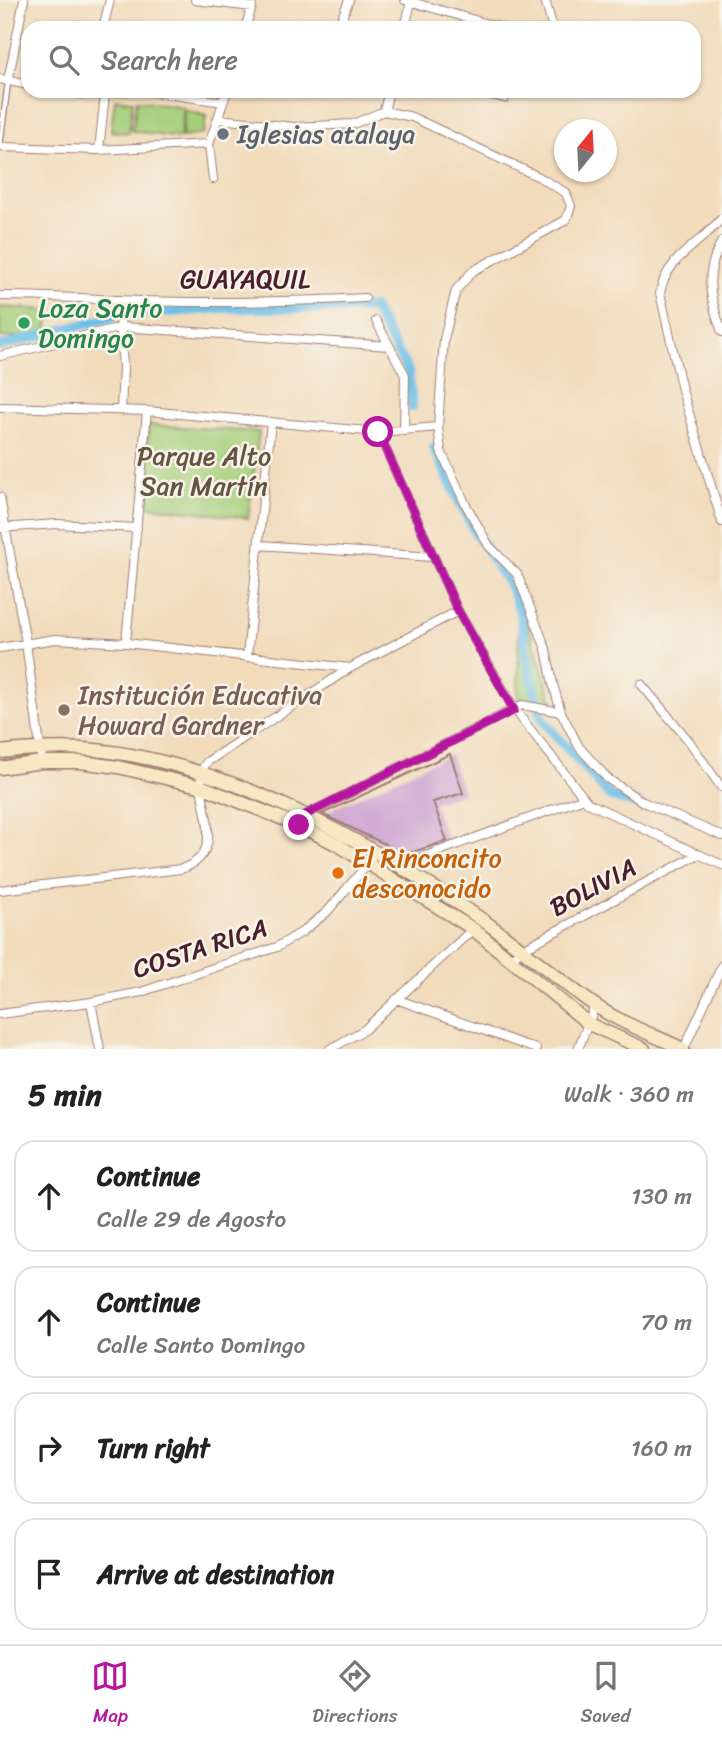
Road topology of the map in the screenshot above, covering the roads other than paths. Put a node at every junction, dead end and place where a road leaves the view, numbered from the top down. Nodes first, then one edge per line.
1 (24, 0) edge
2 (110, 0) edge
3 (195, 0) edge
4 (349, 0) edge
5 (545, 0) edge
6 (408, 1) edge
7 (105, 21) edge
8 (247, 21) edge
9 (341, 21) edge
10 (406, 21) edge
11 (473, 21) edge
12 (551, 21) edge
13 (4, 80) edge
14 (105, 98) edge
15 (195, 98) edge
16 (224, 98) edge
17 (387, 98) edge
18 (498, 98) edge
19 (506, 100) dead end
20 (223, 102) junction
21 (384, 111) junction
22 (219, 119) junction
23 (209, 144) junction
24 (0, 147) edge
25 (99, 150) junction
26 (213, 179) dead end
27 (722, 218) edge
28 (722, 242) edge
29 (0, 296) edge
30 (365, 298) dead end
31 (119, 300) junction
32 (376, 321) dead end
33 (122, 327) junction
34 (722, 332) edge
35 (389, 346) junction
36 (0, 356) edge
37 (0, 407) edge
38 (121, 410) junction
39 (147, 411) junction
40 (271, 422) junction
41 (438, 427) junction
42 (404, 431) junction
43 (378, 432) junction
44 (0, 497) edge
45 (722, 522) edge
46 (3, 527) edge
47 (136, 528) junction
48 (259, 545) junction
49 (433, 557) junction
50 (458, 611) junction
51 (26, 643) junction
52 (126, 643) junction
53 (0, 648) edge
54 (247, 657) junction
55 (350, 668) junction
56 (641, 684) dead end
57 (514, 710) junction
58 (561, 712) junction
59 (39, 748) junction
60 (0, 752) edge
61 (42, 762) junction
62 (0, 768) edge
63 (201, 773) junction
64 (721, 787) edge
65 (203, 788) junction
66 (584, 798) junction
67 (302, 820) junction
68 (722, 836) edge
69 (377, 852) junction
70 (697, 855) junction
71 (367, 864) junction
72 (722, 865) edge
73 (404, 869) junction
74 (396, 882) junction
75 (0, 890) edge
76 (477, 924) junction
77 (523, 949) junction
78 (511, 959) junction
79 (722, 965) edge
80 (719, 982) edge
81 (396, 999) junction
82 (92, 1002) junction
83 (595, 1006) junction
84 (0, 1014) edge
85 (589, 1024) junction
86 (100, 1049) edge
87 (331, 1049) edge
88 (536, 1049) edge
89 (578, 1049) edge
90 (644, 1049) edge
91 (684, 1049) edge

1 - 13 street
2 - 7 street
3 - 8 street
4 - 9 street
5 - 12 street
6 - 10 street
6 - 11 street
13 - 24 lane
14 - 25 street
15 - 20 street
16 - 20 street
17 - 21 street
18 - 19 lane
20 - 22 street
21 - 22 street
21 - 41 street
22 - 23 street
23 - 25 street
23 - 26 street
24 - 25 street
27 - 45 street
28 - 34 street
29 - 31 street, GUAYAQUIL
30 - 31 street, GUAYAQUIL
31 - 33 street
32 - 35 street
33 - 35 street
33 - 36 street
33 - 38 street
35 - 42 street
37 - 38 street
38 - 39 street
39 - 40 street
39 - 47 street
40 - 43 street
40 - 48 street
41 - 42 street
41 - 58 street
42 - 43 street
43 - 49 street
44 - 46 street
46 - 47 street
46 - 51 street
47 - 52 street
48 - 49 street
48 - 54 street
49 - 50 street
50 - 55 street
50 - 57 street
51 - 52 street
51 - 53 street
51 - 59 street
52 - 54 street
54 - 55 street
55 - 63 street
56 - 64 street
57 - 58 street
57 - 66 street
57 - 67 street
58 - 68 street
59 - 60 street
59 - 61 street
59 - 63 street
61 - 62 street
61 - 65 street
63 - 65 street
63 - 67 street
65 - 67 street
65 - 75 street
66 - 70 street
66 - 73 street
67 - 69 street
67 - 71 street
69 - 71 street, COSTA RICA
69 - 73 street
70 - 72 street
70 - 77 street, BOLIVIA
71 - 74 street
71 - 82 street, COSTA RICA
73 - 74 street
73 - 76 street
74 - 76 street
76 - 77 street
76 - 78 street
76 - 81 street
77 - 78 street, BOLIVIA
77 - 83 street
78 - 85 street
79 - 80 street
80 - 91 street
81 - 87 street
81 - 88 street
82 - 84 street, COSTA RICA
82 - 86 street
83 - 85 street
83 - 91 street
85 - 89 street
85 - 90 street

